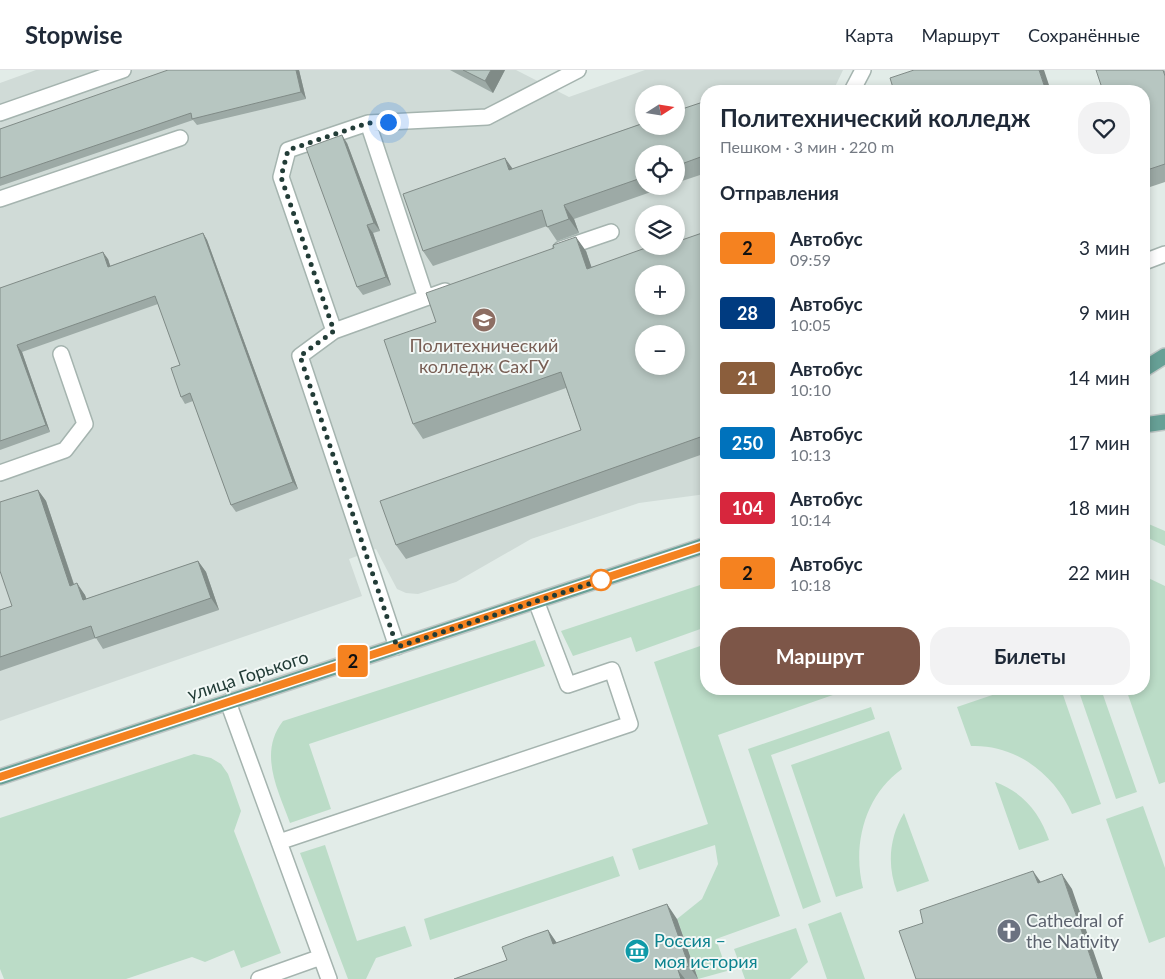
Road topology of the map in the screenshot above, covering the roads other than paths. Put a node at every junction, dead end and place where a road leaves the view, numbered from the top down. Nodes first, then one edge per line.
1 (123, 70) edge
2 (578, 70) edge
3 (863, 70) edge
4 (855, 85) edge
5 (0, 113) edge
6 (368, 123) junction
7 (180, 138) dead end
8 (0, 199) edge
9 (610, 232) dead end
10 (1165, 254) edge
11 (546, 255) edge
12 (1150, 260) edge
13 (463, 284) edge
14 (426, 298) junction
15 (334, 331) junction
16 (61, 354) dead end
17 (1165, 356) edge
18 (1150, 365) edge
19 (1165, 422) edge
20 (1150, 424) edge
21 (0, 473) edge
22 (700, 547) edge
23 (536, 601) junction
24 (397, 647) junction
25 (228, 702) junction
26 (0, 777) edge
27 (279, 842) junction
28 (321, 957) junction
29 (259, 979) edge
30 (329, 979) edge

1 - 5 street
2 - 6 street
3 - 4 street
6 - 14 street
6 - 15 street
7 - 8 street
9 - 11 street
10 - 12 street
13 - 14 street
14 - 15 street
15 - 24 street
16 - 21 street
17 - 18 main road
19 - 20 main road
22 - 23 main road, улица Горького
23 - 24 main road, улица Горького
23 - 27 street
24 - 25 main road, улица Горького
25 - 26 main road, улица Горького
25 - 27 street
27 - 28 street
28 - 29 street
28 - 30 street

